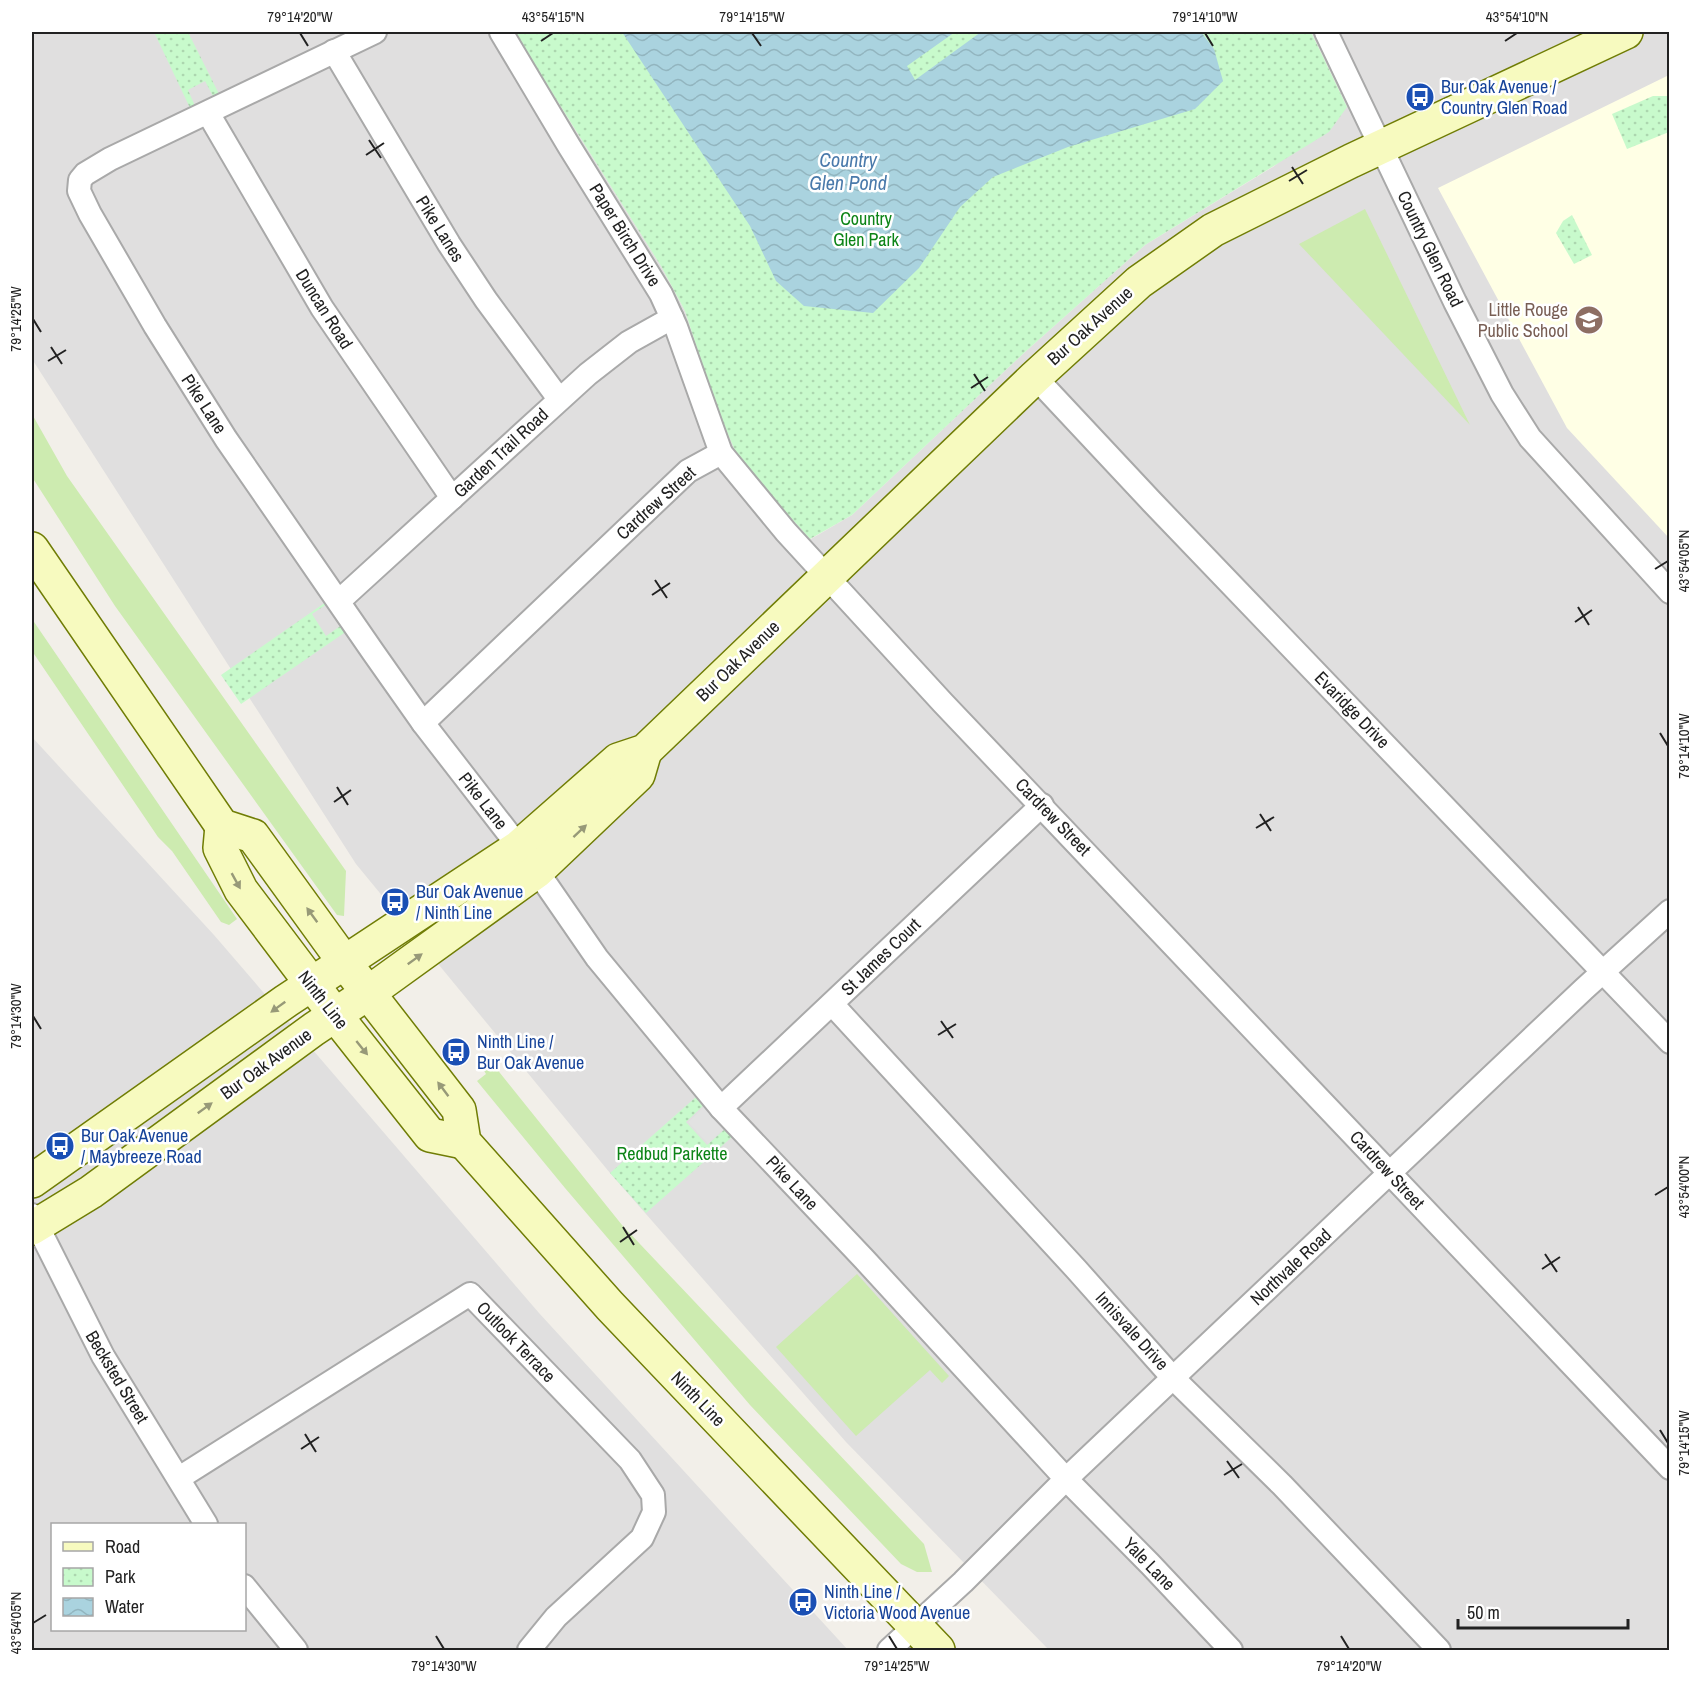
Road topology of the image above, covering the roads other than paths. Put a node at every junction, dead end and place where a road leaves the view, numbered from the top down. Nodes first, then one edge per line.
1 (375, 32) edge
2 (501, 32) edge
3 (1326, 32) edge
4 (1626, 32) edge
5 (334, 51) junction
6 (208, 113) junction
7 (1381, 148) junction
8 (672, 318) junction
9 (1035, 377) junction
10 (559, 399) junction
11 (721, 453) junction
12 (452, 498) junction
13 (32, 549) edge
14 (827, 575) junction
15 (1670, 592) edge
16 (339, 602) junction
17 (423, 723) junction
18 (1042, 805) junction
19 (222, 826) junction
20 (528, 859) junction
21 (1670, 911) edge
22 (345, 963) junction
23 (1603, 972) junction
24 (312, 985) junction
25 (368, 993) junction
26 (832, 1004) junction
27 (336, 1016) junction
28 (1670, 1042) edge
29 (721, 1108) junction
30 (464, 1142) junction
31 (1390, 1173) junction
32 (32, 1182) edge
33 (33, 1222) edge
34 (1173, 1378) junction
35 (1670, 1468) edge
36 (179, 1478) junction
37 (1066, 1479) junction
38 (205, 1523) edge
39 (246, 1588) edge
40 (915, 1627) junction
41 (296, 1650) edge
42 (529, 1650) edge
43 (889, 1650) edge
44 (938, 1650) edge
45 (1231, 1650) edge
46 (1439, 1650) edge

1 - 5 street
2 - 8 street, Paper Birch Drive
3 - 7 street, Country Glen Road
4 - 7 street, Bur Oak Avenue
5 - 6 street, Pike Lane
5 - 10 street, Pike Lanes
6 - 12 street, Duncan Road
6 - 16 street, Pike Lane
7 - 9 street, Bur Oak Avenue
7 - 15 street, Country Glen Road
8 - 10 street, Garden Trail Road
8 - 11 street, Paper Birch Drive
9 - 14 street, Bur Oak Avenue
9 - 23 street, Evaridge Drive
10 - 12 street, Garden Trail Road
11 - 14 street, Cardrew Street
11 - 17 street, Cardrew Street
12 - 16 street, Garden Trail Road
13 - 19 street
14 - 18 street, Cardrew Street
14 - 20 street, Bur Oak Avenue
16 - 17 street, Pike Lane
17 - 20 street, Pike Lane
18 - 26 street, St James Court
18 - 31 street, Cardrew Street
22 -> 19 street
19 -> 24 street, Ninth Line
20 - 22 street, Bur Oak Avenue
25 -> 20 street, Bur Oak Avenue
20 - 29 street, Pike Lane
21 - 23 street, Northvale Road
22 - 24 street, Bur Oak Avenue
22 - 25 street
23 - 28 street, Evaridge Drive
23 - 31 street, Northvale Road
24 - 27 street, Ninth Line
24 -> 32 street, Bur Oak Avenue
25 - 27 street, Bur Oak Avenue
30 -> 25 street
26 - 29 street, St James Court
26 - 34 street, Innisvale Drive
27 -> 30 street, Ninth Line
33 -> 27 street, Bur Oak Avenue
29 - 37 street, Pike Lane
30 - 40 street, Ninth Line
31 - 34 street, Northvale Road
31 - 35 street, Cardrew Street
33 - 36 street, Becksted Street
34 - 37 street, Northvale Road
34 - 46 street, Innisvale Drive
36 - 38 street, Becksted Street
36 - 42 street, Outlook Terrace
37 - 40 street, Northvale Road
37 - 45 street, Yale Lane
39 - 41 street
40 - 43 street, Northvale Road
40 - 44 street, Ninth Line

